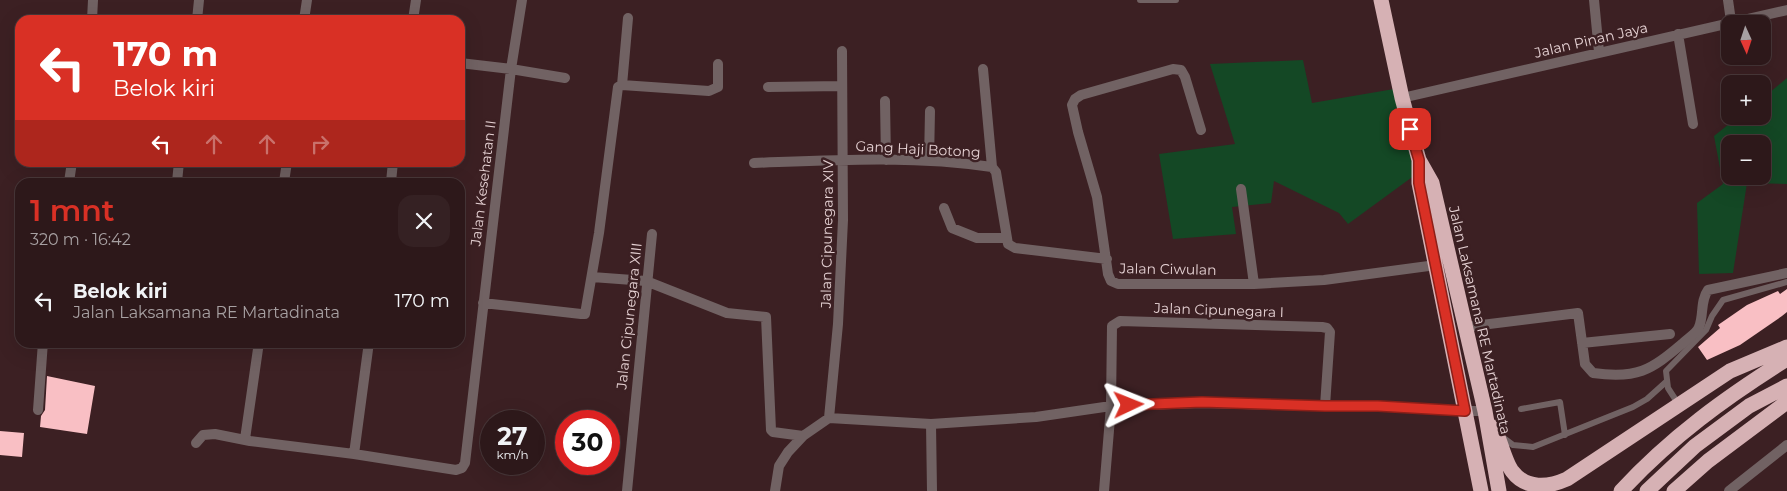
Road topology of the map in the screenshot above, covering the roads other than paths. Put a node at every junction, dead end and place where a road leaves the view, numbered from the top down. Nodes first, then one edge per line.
1 (93, 0) edge
2 (199, 0) edge
3 (307, 0) edge
4 (416, 0) edge
5 (522, 0) edge
6 (1140, 0) edge
7 (1176, 0) edge
8 (1381, 0) edge
9 (1594, 0) edge
10 (1728, 0) edge
11 (1787, 10) edge
12 (92, 15) edge
13 (197, 15) edge
14 (305, 15) edge
15 (414, 15) edge
16 (1730, 15) edge
17 (1764, 15) edge
18 (628, 18) dead end
19 (1721, 24) edge
20 (1678, 34) junction
21 (842, 51) dead end
22 (1599, 52) junction
23 (465, 64) edge
24 (718, 64) dead end
25 (511, 69) junction
26 (983, 69) dead end
27 (565, 78) dead end
28 (622, 85) junction
29 (842, 86) junction
30 (768, 87) dead end
31 (1402, 98) junction
32 (885, 101) dead end
33 (930, 110) dead end
34 (1693, 124) dead end
35 (1201, 130) dead end
36 (843, 159) junction
37 (886, 160) junction
38 (1419, 160) junction
39 (929, 161) junction
40 (754, 163) dead end
41 (992, 167) junction
42 (1241, 189) dead end
43 (944, 208) dead end
44 (652, 234) dead end
45 (1007, 238) junction
46 (1107, 260) junction
47 (1436, 266) junction
48 (1787, 273) edge
49 (592, 277) junction
50 (646, 281) junction
51 (1787, 282) edge
52 (1254, 284) junction
53 (483, 303) junction
54 (1465, 327) junction
55 (1670, 334) dead end
56 (1582, 343) junction
57 (1787, 347) edge
58 (43, 348) edge
59 (259, 348) edge
60 (368, 348) edge
61 (1787, 359) edge
62 (1667, 381) junction
63 (1787, 386) edge
64 (1787, 402) edge
65 (1679, 405) junction
66 (1111, 406) junction
67 (1325, 406) junction
68 (1521, 409) dead end
69 (38, 410) dead end
70 (1484, 410) junction
71 (1465, 411) junction
72 (828, 418) junction
73 (931, 424) junction
74 (1498, 434) junction
75 (1565, 434) junction
76 (803, 436) junction
77 (245, 439) junction
78 (196, 443) dead end
79 (1787, 445) edge
80 (354, 454) junction
81 (626, 491) edge
82 (775, 491) edge
83 (932, 491) edge
84 (1104, 491) edge
85 (1481, 491) edge
86 (1500, 491) edge
87 (1621, 491) edge
88 (1647, 491) edge
89 (1674, 491) edge
90 (1729, 491) edge

1 - 12 street
2 - 13 street
3 - 14 street
4 - 15 street
5 - 25 street, Jalan Kesehatan II
6 - 7 lane
8 - 31 highway, Jalan Laksamana RE Martadinata
9 - 22 street
10 - 16 street
11 - 17 street, Jalan Pinan Jaya
18 - 28 street
19 - 20 street, Jalan Pinan Jaya
20 - 22 street, Jalan Pinan Jaya
20 - 34 street
21 - 29 street, Jalan Cipunegara XIV
22 - 31 street, Jalan Pinan Jaya
23 - 25 street
24 - 28 street
25 - 27 street
25 - 53 street, Jalan Kesehatan II
26 - 41 street
28 - 49 street
29 - 30 street
29 - 36 street, Jalan Cipunegara XIV
31 - 38 highway, Jalan Laksamana RE Martadinata
32 - 37 street
33 - 39 street
35 - 46 street, Jalan Ciwulan
36 - 37 street, Gang Haji Botong
36 - 40 street, Gang Haji Botong
36 - 72 street, Jalan Cipunegara XIV
37 - 39 street, Gang Haji Botong
38 - 47 highway, Jalan Laksamana RE Martadinata
38 - 54 highway, Jalan Laksamana RE Martadinata
39 - 41 street, Gang Haji Botong
41 - 45 street, Gang Haji Botong
42 - 52 street
43 - 45 street
44 - 50 street, Jalan Cipunegara XIII
45 - 46 street
46 - 52 street, Jalan Ciwulan
47 - 52 street, Jalan Ciwulan
47 - 71 highway, Jalan Laksamana RE Martadinata
48 - 56 street
49 - 50 street
49 - 53 street
50 - 76 street
50 - 81 street, Jalan Cipunegara XIII
51 - 62 lane
53 - 80 street, Jalan Kesehatan II
54 - 56 street
54 - 70 highway, Jalan Laksamana RE Martadinata
55 - 56 street
57 - 65 highway
58 - 69 street
59 - 77 street
60 - 80 street
61 - 87 highway
62 - 65 lane
62 - 75 lane
63 - 88 highway
64 - 89 highway
65 - 74 highway
66 - 67 street
66 - 67 street, Jalan Cipunegara I
66 - 73 street
66 - 84 street
67 - 71 street
68 - 75 lane
70 - 71 street
70 - 74 highway
70 - 86 highway, Jalan Laksamana RE Martadinata
71 - 85 highway, Jalan Laksamana RE Martadinata
72 - 73 street
72 - 76 street
73 - 83 street
74 - 75 lane
76 - 82 street
77 - 78 street
77 - 80 street
79 - 90 street

